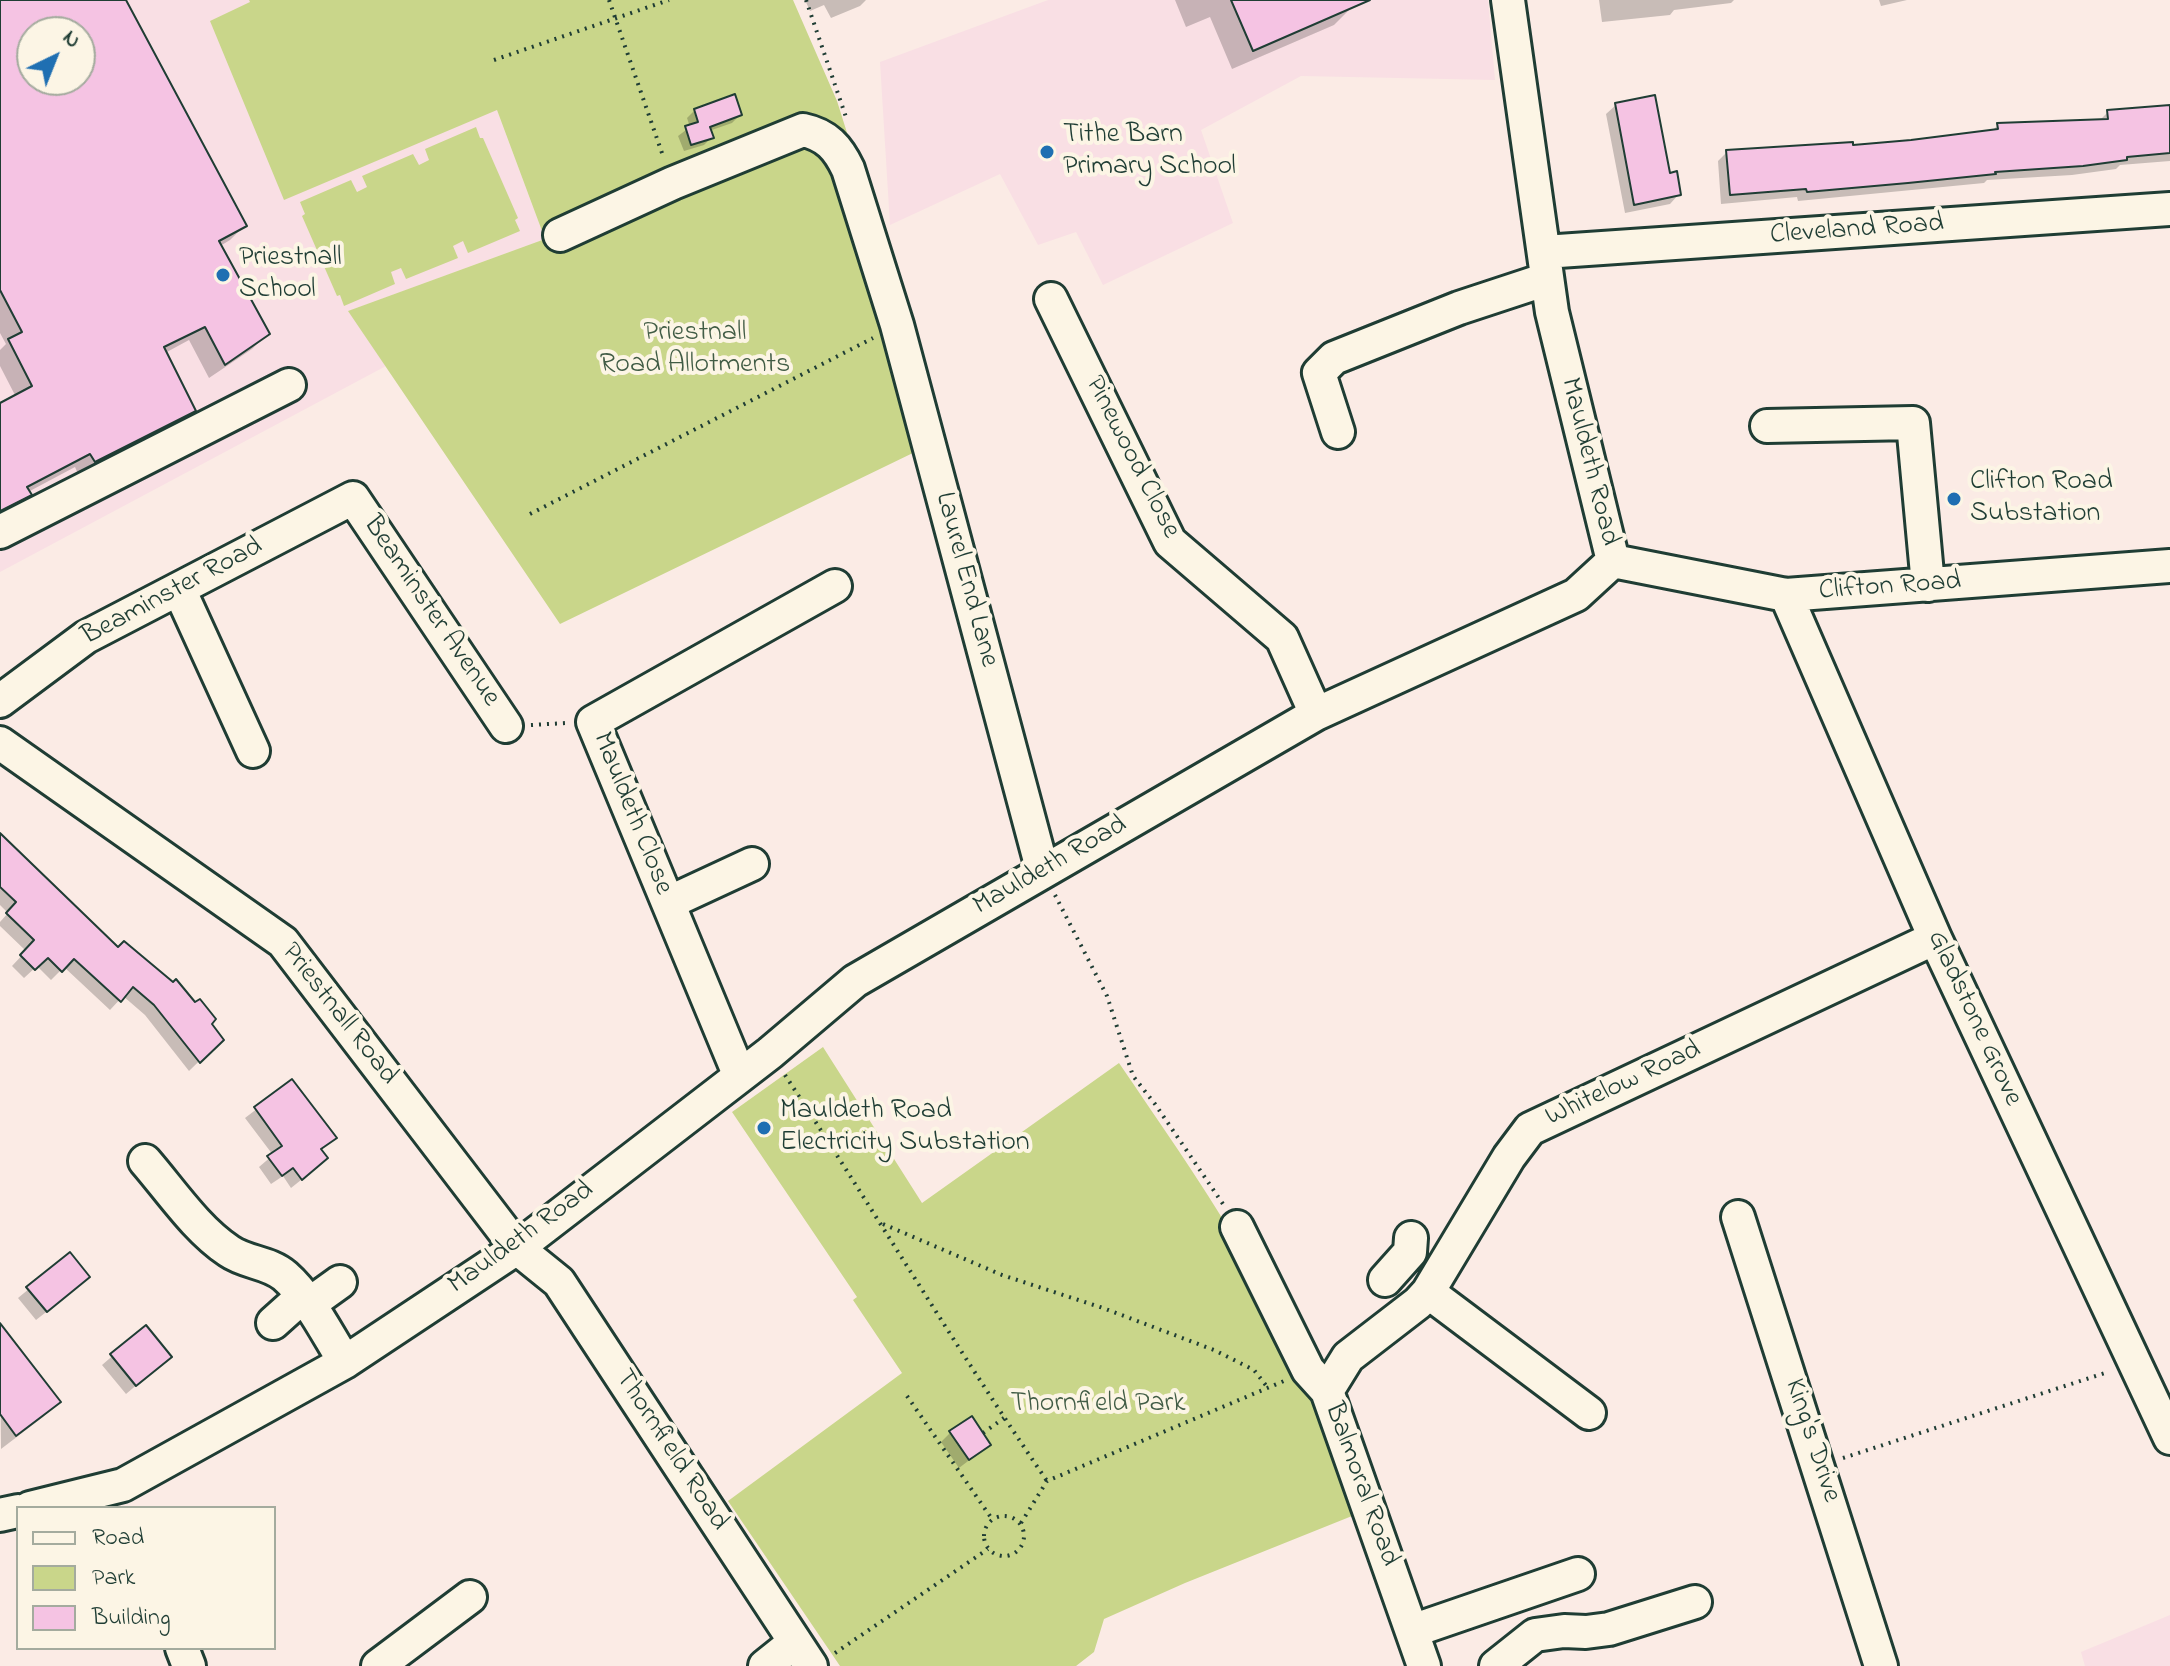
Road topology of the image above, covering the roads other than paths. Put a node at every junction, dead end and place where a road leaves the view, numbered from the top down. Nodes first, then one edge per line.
1 (1508, 0) edge
2 (2170, 209) edge
3 (560, 235) dead end
4 (1546, 266) junction
5 (1051, 299) dead end
6 (289, 385) dead end
7 (1767, 426) dead end
8 (1338, 432) dead end
9 (353, 498) joint
10 (0, 532) edge
11 (1613, 561) junction
12 (2170, 566) edge
13 (1928, 585) junction
14 (835, 586) dead end
15 (179, 589) junction
16 (1786, 595) junction
17 (0, 701) edge
18 (1316, 714) junction
19 (506, 726) road end
20 (0, 743) edge
21 (253, 751) dead end
22 (752, 864) dead end
23 (1043, 872) junction
24 (668, 903) junction
25 (1935, 938) junction
26 (739, 1074) junction
27 (145, 1161) dead end
28 (1738, 1217) dead end
29 (1237, 1227) road end
30 (517, 1248) junction
31 (1400, 1259) dead end
32 (340, 1282) dead end
33 (1431, 1287) junction
34 (305, 1301) junction
35 (273, 1323) dead end
36 (345, 1362) junction
37 (1317, 1380) junction
38 (1589, 1413) dead end
39 (2170, 1438) edge
40 (127, 1497) edge
41 (48, 1506) edge
42 (1578, 1574) dead end
43 (470, 1597) dead end
44 (1695, 1602) dead end
45 (1412, 1631) junction
46 (812, 1655) edge
47 (378, 1666) edge
48 (765, 1666) edge
49 (1424, 1666) edge
50 (1496, 1666) edge
51 (1881, 1666) edge

1 - 4 street, Mauldeth Road
2 - 4 street, Cleveland Road
3 - 23 street, Laurel End Lane
4 - 8 street, Cleveland Road
4 - 11 street, Mauldeth Road
5 - 18 street, Pinewood Close
6 - 10 street
7 - 13 street
9 - 15 street, Beaminster Road
9 - 19 street, Beaminster Avenue
11 - 16 street, Clifton Road
11 - 18 street, Mauldeth Road
12 - 13 street, Clifton Road
13 - 16 street, Clifton Road
14 - 24 street, Mauldeth Close
15 - 17 street, Beaminster Road
15 - 21 street
16 - 25 street, Gladstone Grove
18 - 23 street, Mauldeth Road
20 - 30 street, Priestnall Road
22 - 24 street
23 - 26 street, Mauldeth Road
24 - 26 street, Mauldeth Close
25 - 33 street, Whitelow Road
25 - 39 street, Gladstone Grove
26 - 30 street, Mauldeth Road
27 - 34 street
28 - 51 street, King's Drive
29 - 37 street, Balmoral Road
30 - 36 street, Mauldeth Road
30 - 46 street, Thornfield Road
31 - 33 street
32 - 34 street
33 - 37 street, Whitelow Road
33 - 38 street
34 - 35 street
34 - 36 street
36 - 40 street, Mauldeth Road
37 - 45 street, Balmoral Road
40 - 41 street, Mauldeth Road
42 - 45 street
43 - 47 street
44 - 50 street
45 - 49 street, Balmoral Road
46 - 48 street

